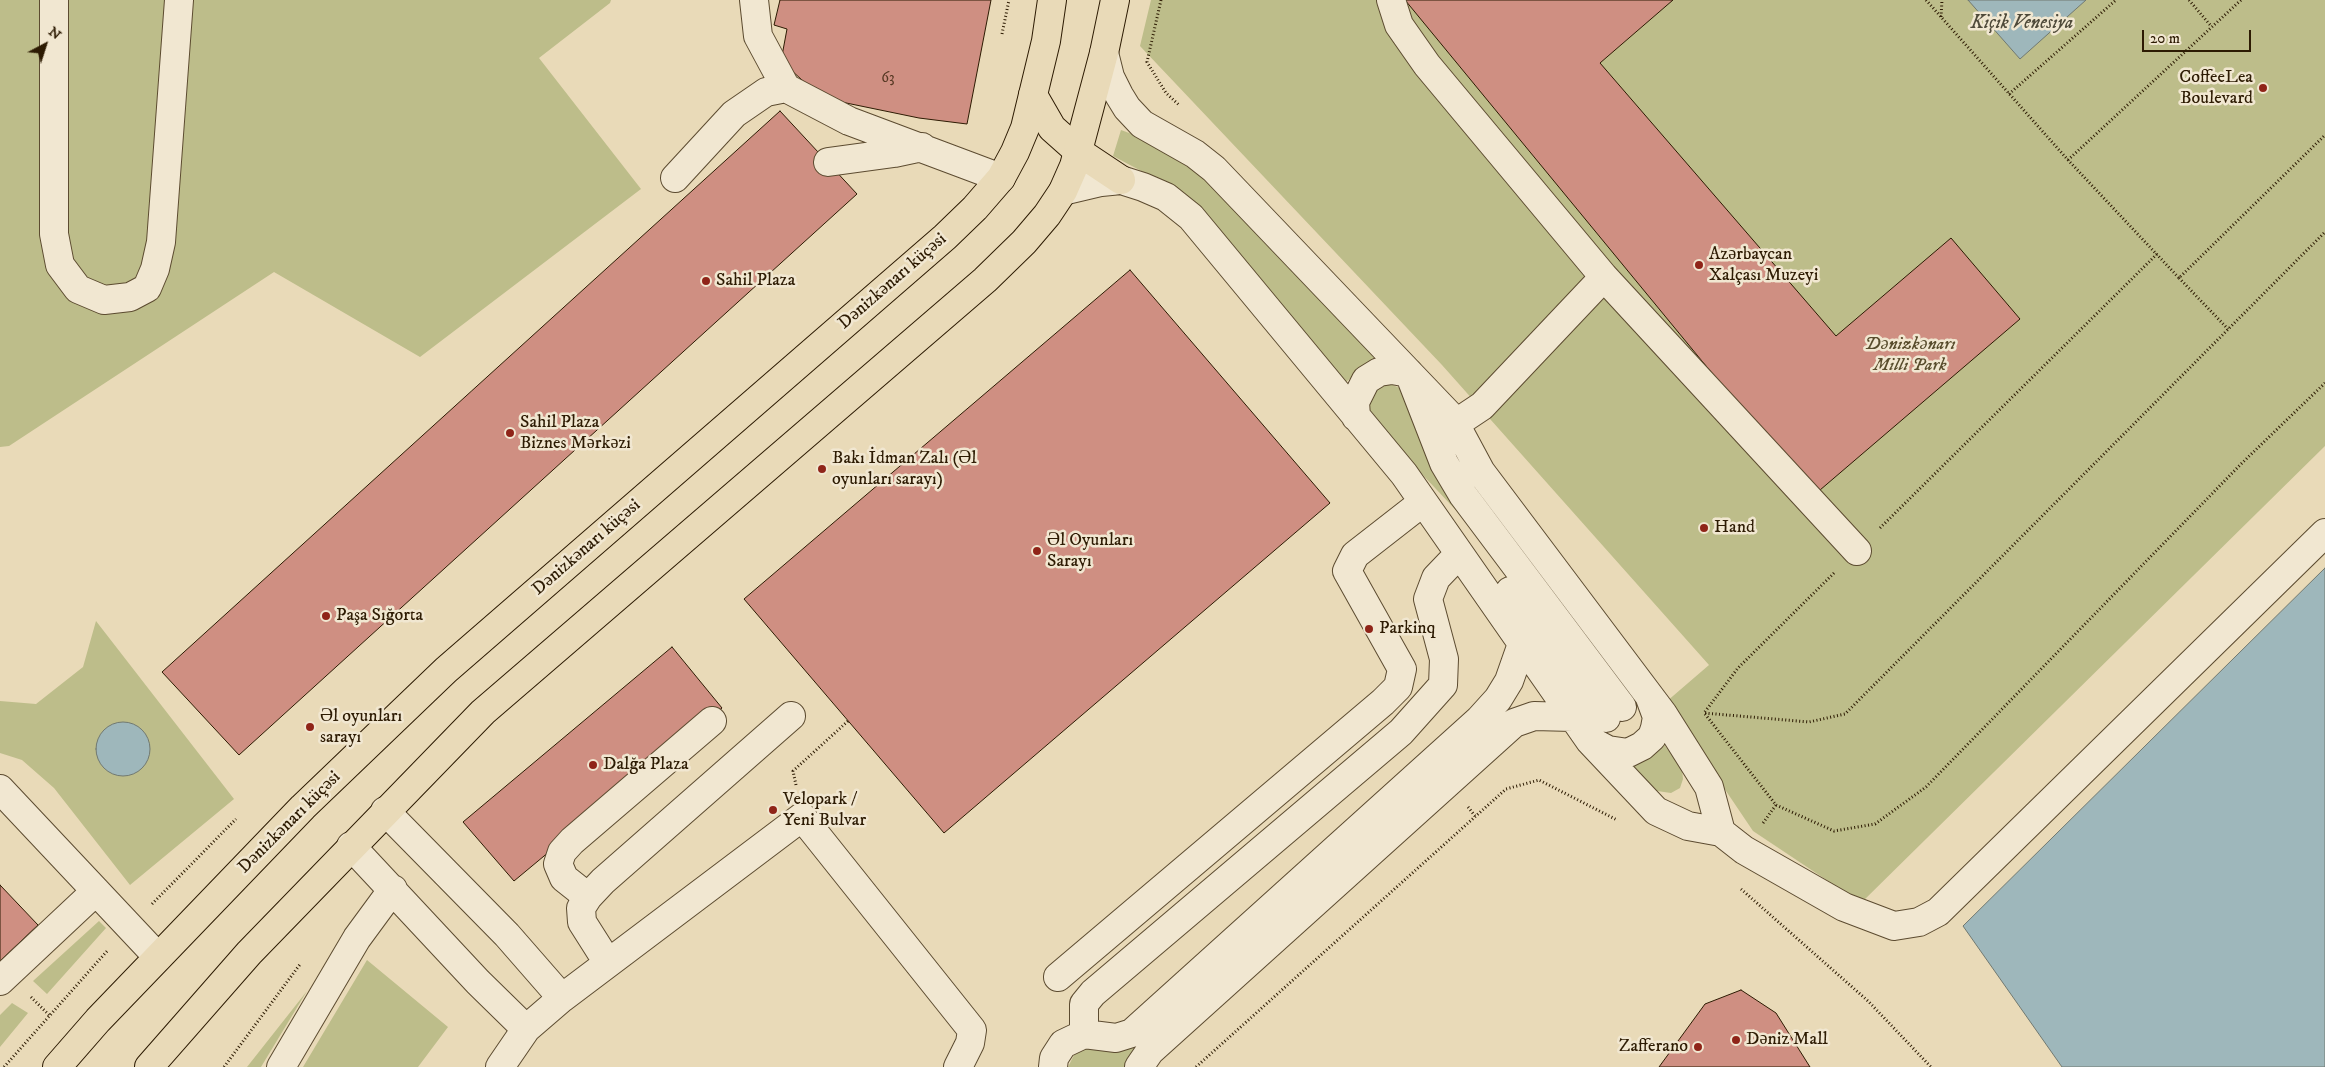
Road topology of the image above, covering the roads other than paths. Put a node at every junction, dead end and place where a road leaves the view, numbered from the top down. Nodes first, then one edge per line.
1 (54, 0) edge
2 (179, 0) edge
3 (754, 0) edge
4 (1052, 0) edge
5 (1115, 0) edge
6 (1391, 0) edge
7 (1104, 53) junction
8 (786, 88) junction
9 (1033, 95) junction
10 (922, 147) junction
11 (1079, 152) junction
12 (828, 162) dead end
13 (675, 178) dead end
14 (1001, 178) junction
15 (1121, 180) junction
16 (1062, 190) junction
17 (1604, 277) junction
18 (1409, 373) junction
19 (1356, 417) junction
20 (1455, 424) junction
21 (1404, 474) junction
22 (1423, 502) junction
23 (2325, 533) edge
24 (1857, 551) road end
25 (1459, 554) junction
26 (1522, 644) junction
27 (1650, 697) junction
28 (792, 716) dead end
29 (1573, 717) junction
30 (712, 721) dead end
31 (1590, 741) junction
32 (0, 789) edge
33 (385, 811) junction
34 (1721, 832) junction
35 (351, 846) junction
36 (393, 889) junction
37 (96, 891) junction
38 (588, 897) junction
39 (158, 957) junction
40 (608, 964) junction
41 (1058, 978) dead end
42 (0, 981) edge
43 (562, 998) junction
44 (526, 1028) junction
45 (1084, 1034) junction
46 (57, 1067) edge
47 (149, 1067) edge
48 (281, 1067) edge
49 (500, 1067) edge
50 (958, 1067) edge
51 (1052, 1067) edge
52 (1139, 1067) edge

1 - 2 lane
3 - 8 lane
4 - 9 main road, Dənizkənarı küçəsi
5 - 7 main road
6 - 17 lane
7 - 11 main road
7 - 18 lane
8 - 10 lane
8 - 13 lane
9 - 11 main road
9 - 14 main road, Dənizkənarı küçəsi
10 - 12 lane
10 - 14 lane
11 - 15 main road
11 - 16 main road
14 - 39 main road, Dənizkənarı küçəsi
15 - 16 lane
15 - 19 lane
16 - 33 main road
17 - 20 lane
17 - 24 lane
18 - 19 lane
18 - 20 lane
18 - 21 lane
19 - 21 lane
20 - 27 lane
21 - 22 lane
22 - 25 lane
22 - 41 lane
23 - 34 lane
25 - 26 lane
25 - 45 lane
26 - 29 lane
26 - 45 lane
27 - 31 lane
27 - 34 lane
28 - 38 lane
29 - 31 lane
29 - 52 lane
30 - 38 lane
31 - 34 lane
32 - 37 lane
33 - 35 main road
33 - 43 lane
35 - 36 lane
35 - 47 main road
36 - 44 lane
36 - 48 lane
37 - 39 lane
37 - 42 lane
38 - 40 lane
39 - 46 main road, Dənizkənarı küçəsi
40 - 43 lane
40 - 50 lane
43 - 44 lane
44 - 49 lane
45 - 51 lane

